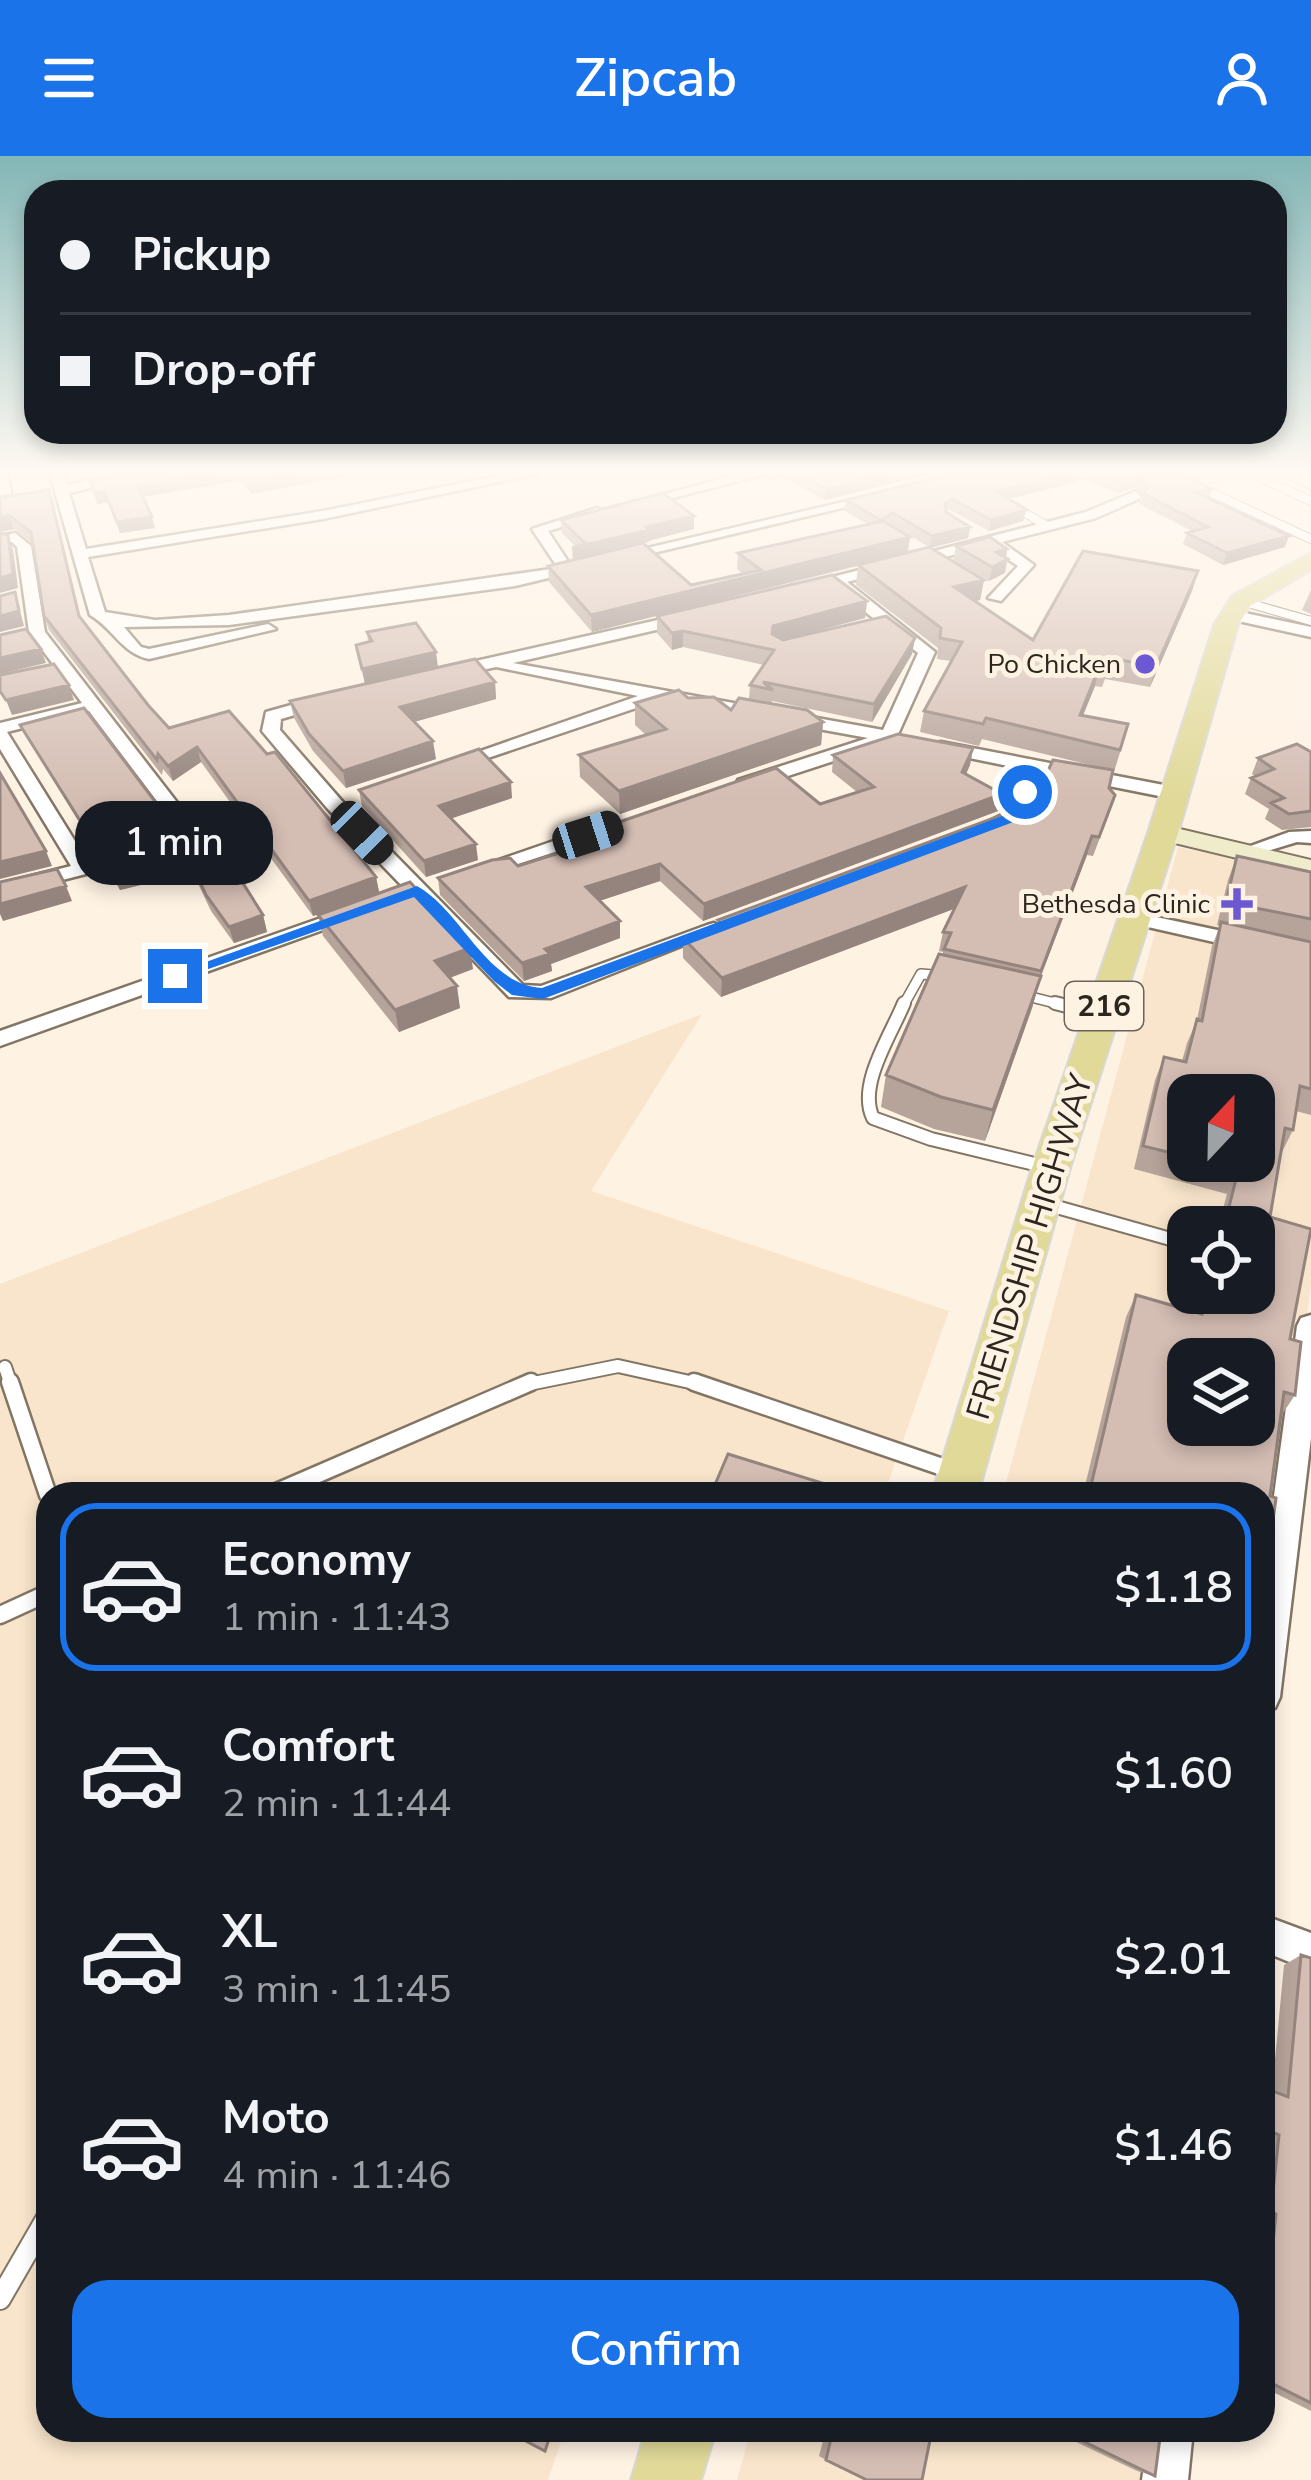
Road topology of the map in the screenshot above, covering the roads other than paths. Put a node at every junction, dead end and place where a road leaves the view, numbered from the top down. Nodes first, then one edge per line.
1 (23, 582) edge
2 (88, 582) edge
3 (502, 582) edge
4 (826, 582) edge
5 (838, 582) edge
6 (1013, 582) edge
7 (1273, 582) edge
8 (979, 587) edge
9 (793, 591) edge
10 (430, 595) junction
11 (1236, 608) junction
12 (710, 613) edge
13 (110, 620) junction
14 (1311, 621) edge
15 (888, 622) junction
16 (866, 627) edge
17 (1311, 632) edge
18 (488, 663) junction
19 (65, 668) junction
20 (44, 674) edge
21 (423, 678) edge
22 (664, 692) junction
23 (335, 698) edge
24 (94, 705) junction
25 (0, 731) edge
26 (909, 741) junction
27 (1039, 766) junction
28 (422, 775) edge
29 (731, 788) edge
30 (1174, 793) junction
31 (356, 797) edge
32 (334, 804) junction
33 (619, 825) edge
34 (1163, 833) junction
35 (966, 835) edge
36 (1311, 837) edge
37 (1311, 849) edge
38 (1244, 852) junction
39 (1277, 860) junction
40 (1311, 868) edge
41 (83, 869) junction
42 (461, 876) edge
43 (0, 890) edge
44 (406, 895) junction
45 (1133, 917) junction
46 (743, 918) edge
47 (1311, 957) edge
48 (957, 979) edge
49 (1000, 989) edge
50 (1102, 1015) junction
51 (0, 1039) edge
52 (1051, 1168) junction
53 (1040, 1203) junction
54 (1167, 1238) edge
55 (1311, 1326) edge
56 (5, 1366) dead end
57 (44, 1482) edge
58 (300, 1482) edge
59 (953, 1482) edge
60 (959, 1482) edge
61 (36, 1599) edge
62 (1275, 1604) edge
63 (0, 1616) edge
64 (1275, 1938) edge
65 (1311, 1952) edge
66 (36, 2237) edge
67 (0, 2299) edge
68 (677, 2442) edge
69 (1170, 2442) edge
70 (666, 2480) edge
71 (1165, 2480) edge

1 - 19 street
2 - 13 street
3 - 10 street
4 - 9 street
5 - 15 street
6 - 8 street
7 - 11 main road
10 - 13 street
10 - 13 street
11 - 14 lane
11 - 17 street
11 - 30 main road, FRIENDSHIP HIGHWAY / 216
12 - 18 street
15 - 16 street
15 - 26 street
18 - 21 street
18 - 22 street
19 - 20 street
19 - 24 street
22 - 26 street
22 - 28 street
23 - 32 street
24 - 25 street
24 - 41 street
25 - 41 street
26 - 27 street
26 - 29 street
27 - 30 street
27 - 35 street
30 - 34 main road, FRIENDSHIP HIGHWAY / 216
31 - 32 street
32 - 44 street
33 - 42 street
34 - 38 main road
34 - 45 main road, FRIENDSHIP HIGHWAY / 216
36 - 38 street
37 - 39 street
38 - 39 main road
39 - 40 main road
41 - 43 street
44 - 46 street
44 - 51 street
45 - 47 street
45 - 50 main road, FRIENDSHIP HIGHWAY / 216
48 - 52 lane
49 - 50 lane
50 - 52 main road, FRIENDSHIP HIGHWAY / 216
52 - 53 main road, FRIENDSHIP HIGHWAY / 216
53 - 54 lane
53 - 60 main road, FRIENDSHIP HIGHWAY / 216
55 - 62 street
56 - 57 lane
58 - 59 lane
61 - 63 lane
64 - 65 street
66 - 67 lane
68 - 70 main road
69 - 71 street

